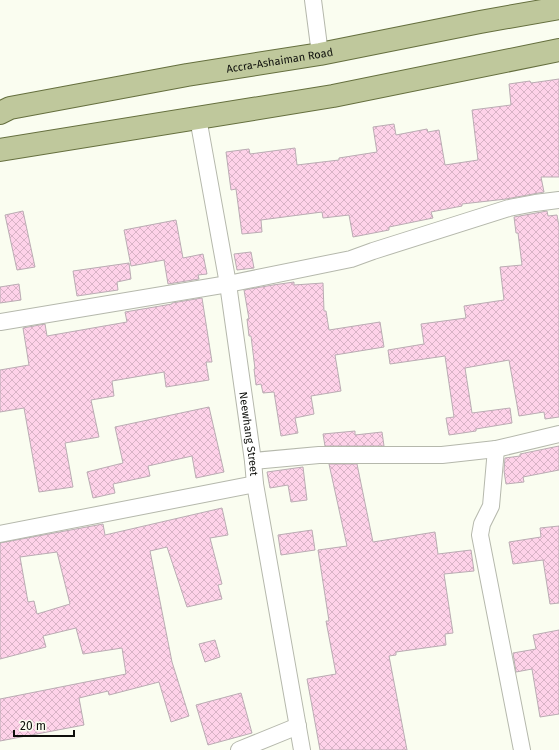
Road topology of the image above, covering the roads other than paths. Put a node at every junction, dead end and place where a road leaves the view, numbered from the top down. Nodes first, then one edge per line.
1 (313, 0) edge
2 (559, 8) edge
3 (559, 50) edge
4 (320, 54) junction
5 (0, 113) edge
6 (198, 118) junction
7 (0, 150) edge
8 (559, 200) edge
9 (228, 284) junction
10 (0, 322) edge
11 (559, 434) edge
12 (496, 449) junction
13 (253, 461) junction
14 (255, 484) junction
15 (0, 534) edge
16 (298, 726) junction
17 (238, 750) edge
18 (302, 750) edge
19 (522, 750) edge

1 - 4 street
2 - 4 main road, Accra-Ashaiman Road
3 - 6 main road
4 - 5 main road, Accra-Ashaiman Road
6 - 7 main road
6 - 9 street, Neewhang Street
8 - 9 street
9 - 10 street
9 - 13 street, Neewhang Street
11 - 12 street
12 - 13 street
12 - 19 street
13 - 14 street, Neewhang Street
14 - 15 street
14 - 16 street, Neewhang Street
16 - 17 street
16 - 18 street, Neewhang Street

